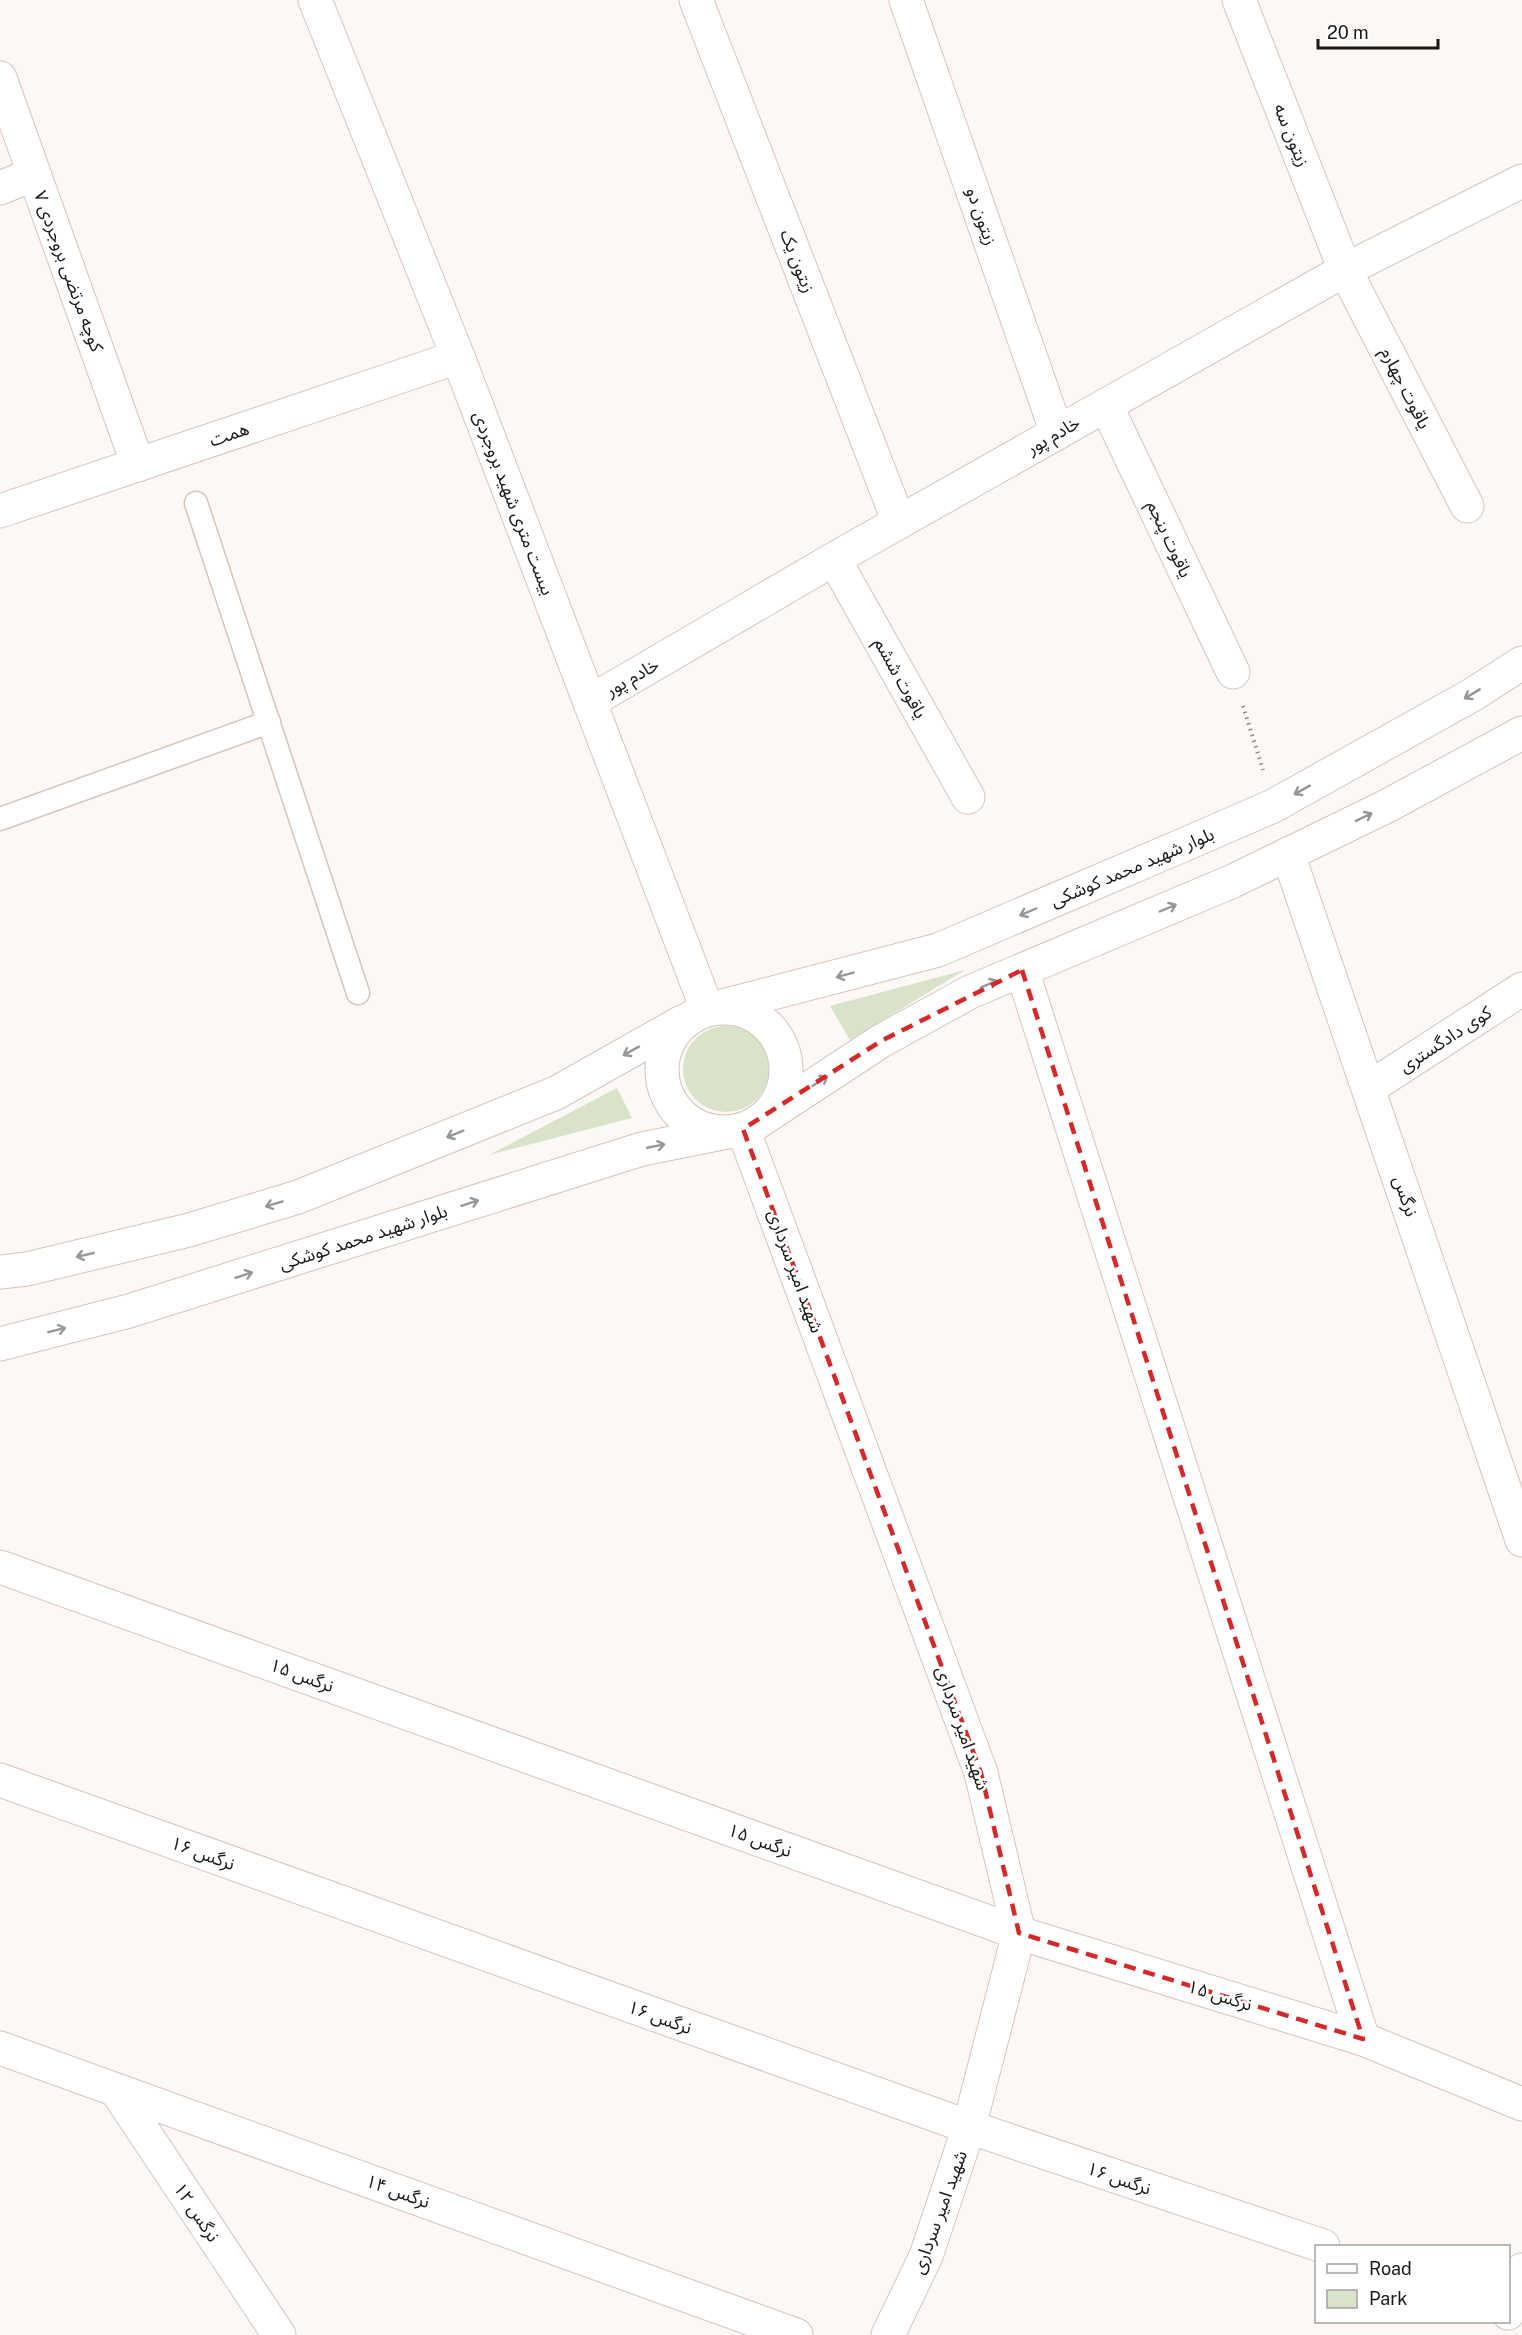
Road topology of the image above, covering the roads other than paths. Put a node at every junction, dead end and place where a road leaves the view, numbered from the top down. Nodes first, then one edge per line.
1 (315, 0) edge
2 (696, 0) edge
3 (906, 0) edge
4 (1239, 0) edge
5 (0, 78) edge
6 (34, 174) junction
7 (1522, 181) edge
8 (0, 188) edge
9 (1345, 270) junction
10 (458, 357) junction
11 (1106, 405) junction
12 (1057, 433) junction
13 (138, 465) junction
14 (196, 503) dead end
15 (1467, 506) dead end
16 (0, 511) edge
17 (899, 522) junction
18 (834, 559) junction
19 (1522, 663) edge
20 (1233, 672) road end
21 (591, 701) junction
22 (269, 722) junction
23 (1522, 733) edge
24 (969, 797) dead end
25 (0, 819) edge
26 (1288, 854) junction
27 (1022, 970) junction
28 (1522, 989) edge
29 (358, 993) dead end
30 (702, 1013) junction
31 (1369, 1088) junction
32 (741, 1129) junction
33 (0, 1272) edge
34 (0, 1344) edge
35 (1521, 1532) edge
36 (0, 1567) edge
37 (0, 1780) edge
38 (1019, 1933) junction
39 (1363, 2039) junction
40 (0, 2048) edge
41 (116, 2090) junction
42 (1522, 2104) edge
43 (969, 2127) junction
44 (1317, 2245) edge
45 (1522, 2270) edge
46 (1510, 2305) edge
47 (279, 2335) edge
48 (796, 2335) edge
49 (888, 2335) edge

1 - 10 street, بیست متری شهید بروجردی
2 - 17 street, زیتون یک
3 - 12 street, زیتون دو
4 - 9 street, زیتون سه
5 - 6 street, کوچه مرتضی بروجردی ۷
6 - 8 street
6 - 13 street, کوچه مرتضی بروجردی ۷
7 - 9 street, خادم پور
9 - 11 street, خادم پور
9 - 15 street, یاقوت چهارم
10 - 13 street, همت
10 - 21 street, بیست متری شهید بروجردی
11 - 12 street, خادم پور
11 - 20 street, یاقوت پنجم
12 - 17 street, خادم پور
13 - 16 street, همت
14 - 22 lane
17 - 18 street, خادم پور
18 - 21 street, خادم پور
18 - 24 street, یاقوت ششم
19 -> 30 street, بلوار شهید محمد کوشکی
21 - 30 street, بیست متری شهید بروجردی
22 - 25 lane
22 - 29 lane
26 -> 23 street, بلوار شهید محمد کوشکی
27 -> 26 street, بلوار شهید محمد کوشکی
26 - 31 street, نرگس
32 -> 27 street, بلوار شهید محمد کوشکی
27 - 39 street
28 - 31 street, کوی دادگستری
30 - 32 street
30 - 32 street
30 -> 33 street, بلوار شهید محمد کوشکی
31 - 35 street, نرگس
34 -> 32 street, بلوار شهید محمد کوشکی
32 - 38 street, شهید امیر سرداری
36 - 38 street, نرگس ۱۵
37 - 43 street, نرگس ۱۶
38 - 39 street, نرگس ۱۵
38 - 43 street, شهید امیر سرداری
39 - 42 street, نرگس ۱۵
40 - 41 street, نرگس ۱۴
41 - 47 street, نرگس ۱۲
41 - 48 street, نرگس ۱۴
43 - 44 street, نرگس ۱۶
43 - 49 street, شهید امیر سرداری
45 - 46 street

